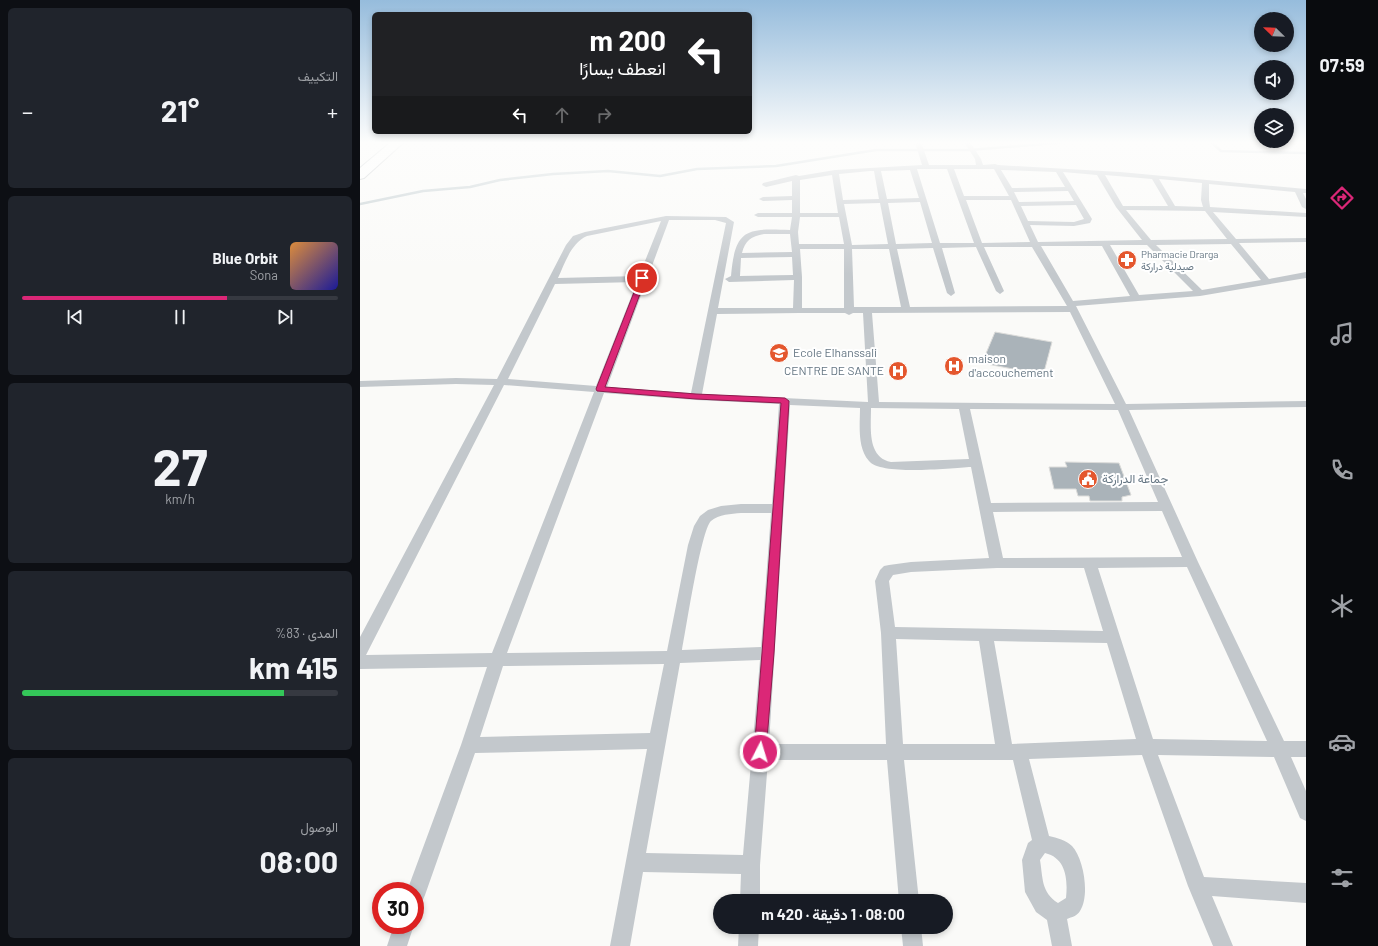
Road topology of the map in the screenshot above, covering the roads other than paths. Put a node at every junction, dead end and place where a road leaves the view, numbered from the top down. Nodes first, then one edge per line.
1 (796, 186) edge
2 (838, 186) edge
3 (881, 186) edge
4 (919, 186) edge
5 (957, 186) edge
6 (1007, 186) edge
7 (1067, 186) edge
8 (1106, 186) edge
9 (1159, 186) edge
10 (1206, 186) edge
11 (1255, 186) edge
12 (1069, 189) junction
13 (1302, 191) edge
14 (1013, 197) junction
15 (796, 198) junction
16 (962, 198) junction
17 (763, 199) dead end
18 (924, 200) junction
19 (884, 201) junction
20 (841, 202) junction
21 (1078, 203) junction
22 (1306, 207) edge
23 (1120, 208) junction
24 (1173, 209) junction
25 (1207, 210) junction
26 (796, 215) junction
27 (843, 215) junction
28 (1306, 215) edge
29 (758, 216) dead end
30 (666, 218) junction
31 (1025, 224) junction
32 (794, 232) junction
33 (1306, 240) edge
34 (1232, 242) junction
35 (1147, 243) junction
36 (1035, 244) junction
37 (1105, 244) junction
38 (979, 245) junction
39 (892, 246) junction
40 (937, 246) junction
41 (848, 247) junction
42 (796, 250) junction
43 (737, 256) junction
44 (1306, 275) edge
45 (798, 277) junction
46 (642, 278) junction
47 (735, 279) junction
48 (720, 280) junction
49 (552, 281) junction
50 (1266, 282) junction
51 (1000, 292) dead end
52 (951, 293) dead end
53 (1200, 293) junction
54 (1136, 298) junction
55 (1072, 307) junction
56 (713, 311) junction
57 (867, 311) junction
58 (906, 311) junction
59 (797, 312) junction
60 (849, 312) junction
61 (501, 382) junction
62 (360, 384) edge
63 (600, 389) junction
64 (696, 397) junction
65 (785, 401) junction
66 (1306, 404) edge
67 (870, 405) junction
68 (964, 406) junction
69 (1122, 407) junction
70 (975, 463) junction
71 (1165, 506) junction
72 (778, 508) junction
73 (986, 508) junction
74 (1191, 562) junction
75 (997, 563) junction
76 (1090, 564) junction
77 (888, 633) junction
78 (985, 634) junction
79 (1111, 637) junction
80 (360, 652) edge
81 (768, 653) junction
82 (674, 657) junction
83 (497, 660) junction
84 (360, 662) edge
85 (657, 741) junction
86 (469, 745) junction
87 (1146, 747) junction
88 (1279, 749) junction
89 (1306, 749) edge
90 (895, 751) junction
91 (760, 752) junction
92 (1012, 752) junction
93 (1306, 812) edge
94 (1042, 843) junction
95 (635, 862) junction
96 (751, 865) junction
97 (420, 882) edge
98 (1198, 886) junction
99 (1306, 893) edge
100 (750, 894) edge
101 (908, 894) edge
102 (1056, 914) junction
103 (401, 934) edge
104 (749, 934) edge
105 (912, 934) edge
106 (397, 946) edge
107 (620, 946) edge
108 (748, 946) edge
109 (913, 946) edge
110 (1062, 946) edge
111 (1223, 946) edge

1 - 15 street
2 - 20 street
3 - 19 street
4 - 18 street
5 - 16 street
6 - 14 street
7 - 12 street
8 - 23 street
9 - 24 street
10 - 25 street
11 - 13 street
12 - 14 street
12 - 21 street
13 - 22 street
14 - 16 street
14 - 21 street
14 - 31 street
15 - 17 street
15 - 26 street
16 - 38 street
18 - 19 street
18 - 40 street
19 - 20 street
19 - 39 street
20 - 27 street
21 - 31 street
23 - 24 street
23 - 35 street
24 - 25 street
25 - 28 street
25 - 34 street
26 - 27 street
26 - 29 street
26 - 32 street
27 - 41 street
30 - 46 street
30 - 48 street
30 - 49 street
31 - 36 street
32 - 42 street
32 - 43 street
33 - 34 street
34 - 35 street
34 - 50 street
35 - 37 street
35 - 53 street
36 - 37 street
36 - 38 street
36 - 55 street
37 - 54 street
38 - 40 street
38 - 51 street
39 - 40 street
39 - 41 street
39 - 58 street
40 - 52 street
41 - 42 street
41 - 60 street
42 - 43 street
42 - 45 street
43 - 47 street
44 - 50 street
45 - 47 street
45 - 59 street
46 - 49 street
46 - 63 street
47 - 48 street
48 - 56 street
49 - 61 street
50 - 53 street
53 - 54 street
54 - 55 street
55 - 58 street
55 - 69 street
56 - 59 street
56 - 64 street
57 - 58 street
57 - 60 street
57 - 67 street
59 - 60 street
61 - 62 street
61 - 63 street
61 - 80 street
63 - 64 street
63 - 83 street
64 - 65 street
65 - 67 street
65 - 72 street
66 - 69 street
67 - 68 street
67 - 70 street
68 - 69 street
68 - 70 street
69 - 71 street
70 - 73 street
71 - 73 street
71 - 74 street
72 - 81 street
72 - 82 street
73 - 75 street
74 - 76 street
74 - 88 street
75 - 76 street
75 - 77 street
76 - 79 street
77 - 78 street
77 - 90 street
78 - 79 street
78 - 92 street
79 - 87 street
81 - 82 street
81 - 91 street
82 - 83 street
82 - 85 street
83 - 84 street
83 - 86 street
85 - 86 street
85 - 95 street
86 - 97 street
87 - 88 street
87 - 92 street
87 - 98 street
88 - 89 street
88 - 93 street
90 - 91 street
90 - 92 street
90 - 101 street
91 - 96 street
92 - 94 street
94 - 102 street
94 - 102 street
95 - 96 street
95 - 107 street
96 - 100 street
98 - 99 street
98 - 111 street
102 - 110 street
103 - 106 street
104 - 108 street
105 - 109 street

